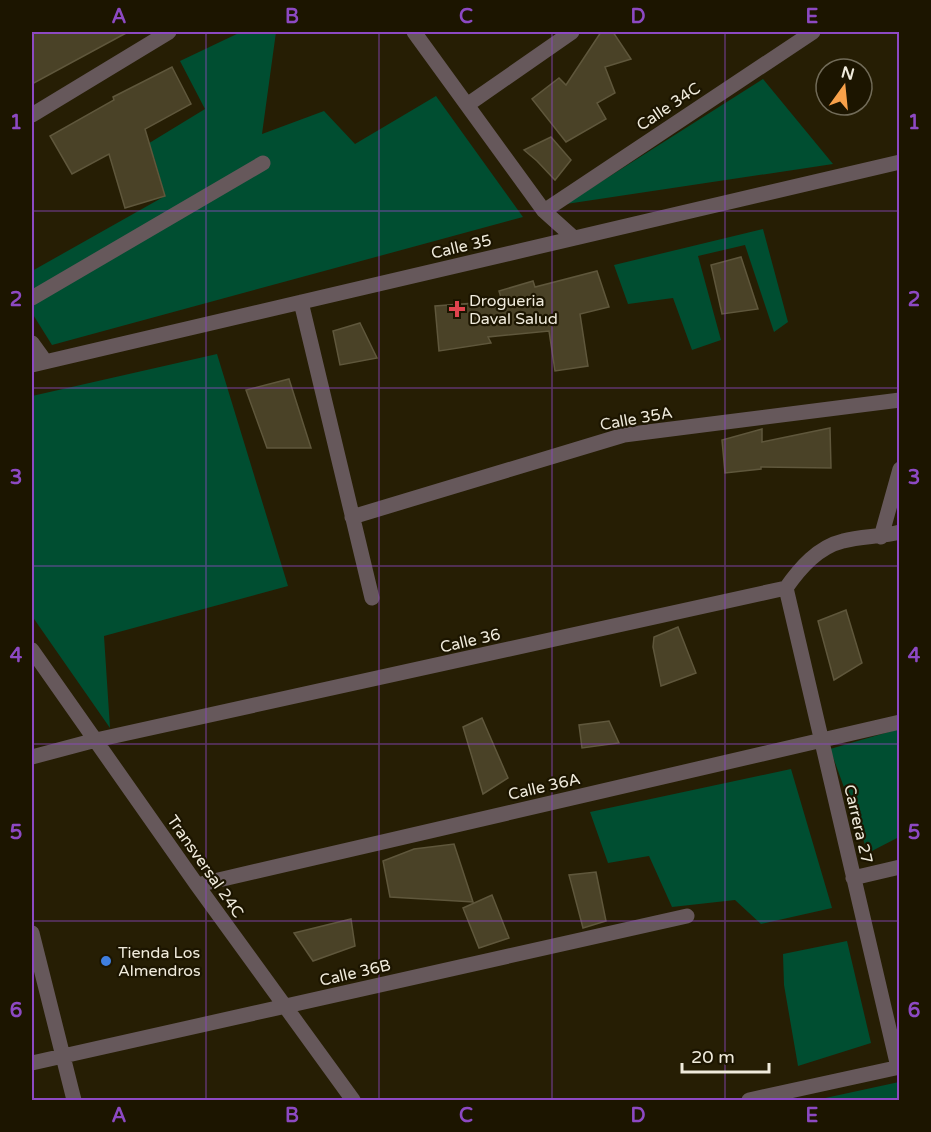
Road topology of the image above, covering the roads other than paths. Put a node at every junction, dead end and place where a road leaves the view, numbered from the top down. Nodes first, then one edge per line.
1 (169, 32) edge
2 (414, 32) edge
3 (572, 32) edge
4 (813, 32) edge
5 (467, 105) junction
6 (32, 115) edge
7 (900, 162) edge
8 (263, 163) dead end
9 (544, 211) junction
10 (574, 238) junction
11 (32, 298) edge
12 (301, 302) junction
13 (32, 343) edge
14 (38, 363) edge
15 (900, 400) edge
16 (900, 469) edge
17 (352, 517) junction
18 (900, 532) edge
19 (881, 537) junction
20 (786, 588) junction
21 (372, 598) dead end
22 (32, 650) edge
23 (900, 722) edge
24 (96, 740) junction
25 (820, 741) junction
26 (32, 757) edge
27 (900, 867) edge
28 (853, 878) junction
29 (197, 885) junction
30 (687, 916) dead end
31 (32, 933) edge
32 (284, 1006) junction
33 (62, 1055) junction
34 (32, 1063) edge
35 (899, 1067) edge
36 (74, 1101) edge
37 (353, 1101) edge
38 (749, 1101) edge

1 - 6 street
2 - 5 street
3 - 5 street
4 - 9 street, Calle 34C
5 - 9 street
7 - 10 street, Calle 35
8 - 11 street
9 - 10 street
10 - 12 street, Calle 35
12 - 14 street, Calle 35
12 - 17 street
13 - 14 street
15 - 17 street, Calle 35A
16 - 19 street
17 - 21 street
18 - 19 street
19 - 20 street
20 - 24 street, Calle 36
20 - 25 street, Carrera 27
22 - 24 street, Transversal 24C
23 - 25 street, Calle 36A
24 - 26 street, Calle 36
24 - 29 street, Transversal 24C
25 - 28 street, Carrera 27
25 - 29 street, Calle 36A
27 - 28 street
28 - 35 street, Carrera 27
29 - 32 street, Transversal 24C
30 - 32 street, Calle 36B
31 - 33 street
32 - 33 street, Calle 36B
32 - 37 street, Transversal 24C
33 - 34 street, Calle 36B
33 - 36 street
35 - 38 street

